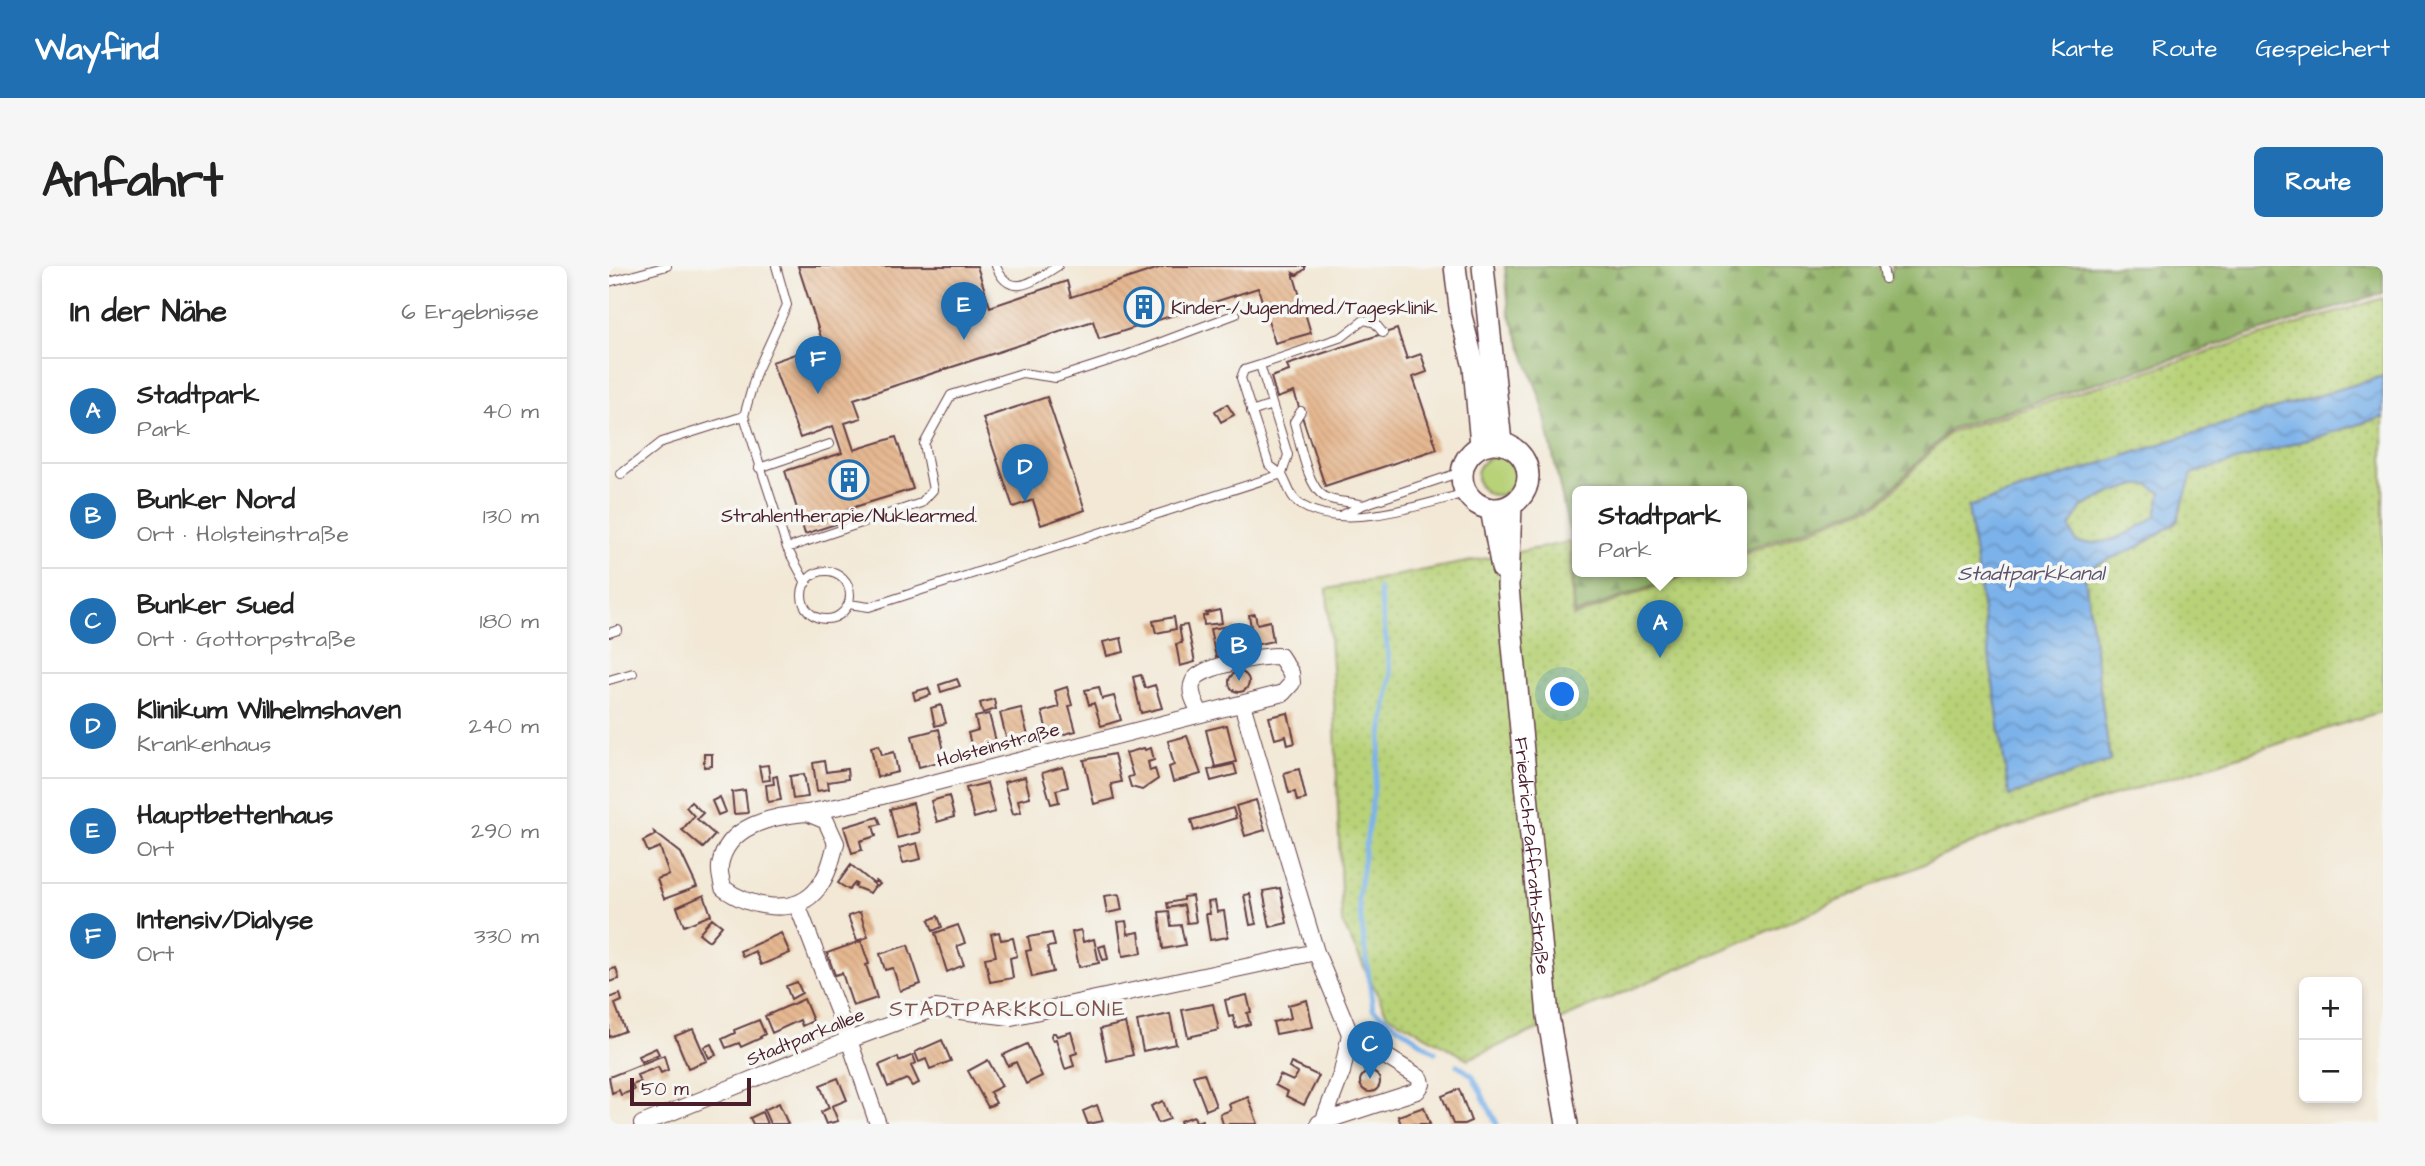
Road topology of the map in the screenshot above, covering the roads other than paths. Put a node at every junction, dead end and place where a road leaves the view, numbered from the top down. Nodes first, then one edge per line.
1 (667, 266) edge
2 (776, 266) edge
3 (996, 266) edge
4 (1058, 266) edge
5 (1455, 266) edge
6 (1483, 266) edge
7 (1883, 266) edge
8 (1885, 279) dead end
9 (609, 282) edge
10 (1236, 314) dead end
11 (1383, 333) dead end
12 (1260, 365) junction
13 (1272, 405) junction
14 (1301, 411) dead end
15 (1251, 412) junction
16 (744, 416) junction
17 (1281, 432) junction
18 (830, 444) dead end
19 (1491, 444) junction
20 (1301, 446) junction
21 (759, 468) junction
22 (621, 474) dead end
23 (1282, 474) junction
24 (1464, 483) junction
25 (1363, 505) junction
26 (1501, 507) junction
27 (1339, 516) junction
28 (787, 548) junction
29 (806, 583) junction
30 (849, 604) junction
31 (633, 673) dead end
32 (609, 680) edge
33 (1243, 704) junction
34 (1200, 713) junction
35 (807, 813) junction
36 (797, 904) junction
37 (1316, 952) junction
38 (1350, 1034) junction
39 (849, 1040) junction
40 (1319, 1123) edge
41 (642, 1124) edge
42 (878, 1124) edge
43 (1567, 1124) edge

1 - 9 lane
2 - 16 lane
3 - 4 lane
5 - 19 main road
6 - 19 main road
7 - 8 lane
10 - 28 lane
11 - 12 lane
12 - 13 lane
12 - 15 lane
13 - 15 lane
13 - 17 lane
14 - 20 lane
15 - 23 lane
16 - 21 lane
16 - 22 lane
17 - 20 lane
17 - 23 lane
18 - 21 lane
19 - 24 main road
19 - 26 main road
20 - 25 lane
21 - 28 lane
23 - 27 lane
23 - 30 lane
24 - 25 lane
24 - 26 main road
24 - 27 lane
25 - 27 lane
26 - 43 main road, Friedrich-Paffrath-Straße
28 - 29 lane
29 - 30 lane
29 - 30 lane
31 - 32 lane
33 - 34 street, Holsteinstraße
33 - 34 street, Holsteinstraße
33 - 37 street
34 - 35 street, Holsteinstraße
35 - 36 street
35 - 36 street, Holsteinstraße
36 - 39 street
37 - 38 street
37 - 39 street, Stadtparkallee
38 - 40 street
38 - 40 street
39 - 41 street, Stadtparkallee
39 - 42 street

